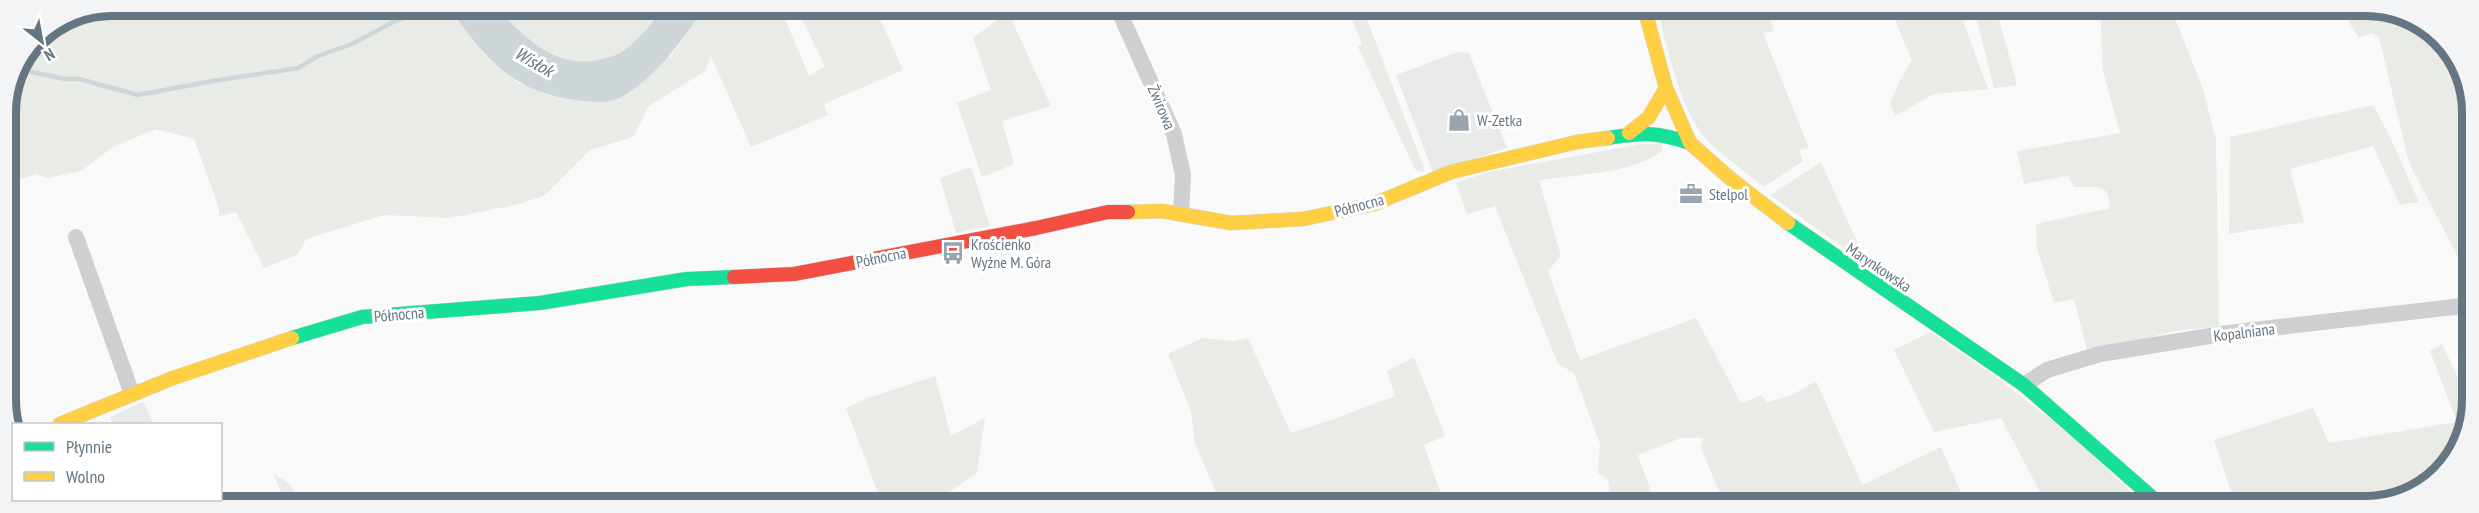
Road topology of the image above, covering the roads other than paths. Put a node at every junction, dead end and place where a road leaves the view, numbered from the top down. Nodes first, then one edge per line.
1 (1121, 16) edge
2 (1646, 16) edge
3 (1666, 88) junction
4 (1629, 133) junction
5 (1690, 144) junction
6 (1181, 214) junction
7 (76, 237) dead end
8 (2462, 306) edge
9 (2024, 385) junction
10 (132, 394) junction
11 (62, 423) edge
12 (2150, 496) edge

1 - 6 street, Żwirowa
2 - 3 street, Marynkowska
3 - 4 street
3 - 5 street, Marynkowska
4 - 5 street, Północna
4 - 6 street, Północna
5 - 9 street, Marynkowska
6 - 10 street, Północna
7 - 10 street
8 - 9 street, Kopalniana
9 - 12 street, Marynkowska
10 - 11 street, Północna

